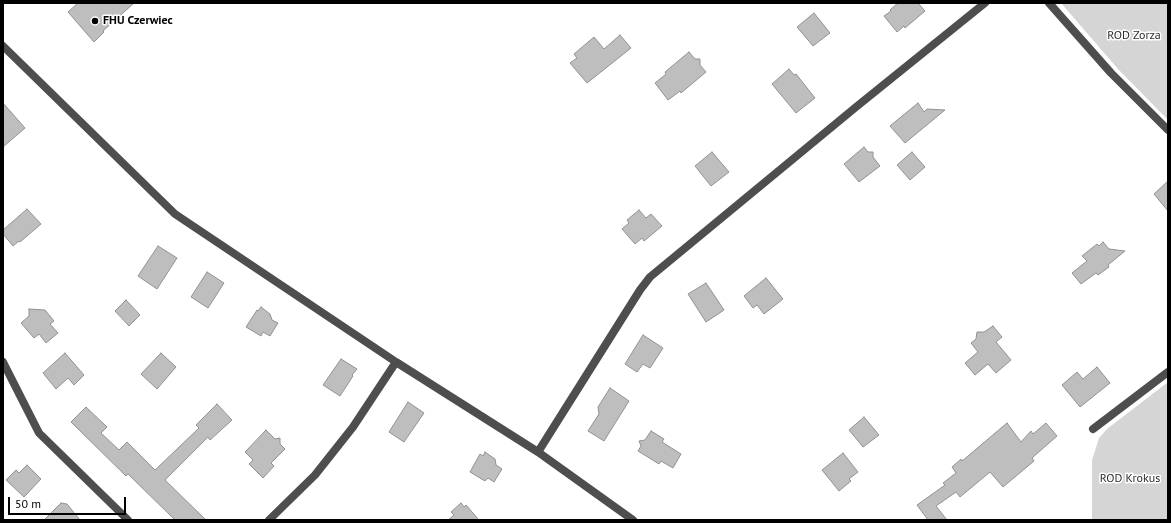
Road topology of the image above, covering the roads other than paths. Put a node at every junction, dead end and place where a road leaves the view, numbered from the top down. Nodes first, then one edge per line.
1 (985, 3) edge
2 (1049, 3) edge
3 (3, 46) edge
4 (1168, 130) edge
5 (3, 362) edge
6 (396, 362) junction
7 (1168, 372) edge
8 (1093, 429) dead end
9 (538, 452) junction
10 (128, 520) edge
11 (269, 520) edge
12 (633, 520) edge

1 - 9 street
2 - 4 street
3 - 6 street
5 - 10 street
6 - 9 street
6 - 11 street
7 - 8 street
9 - 12 street

